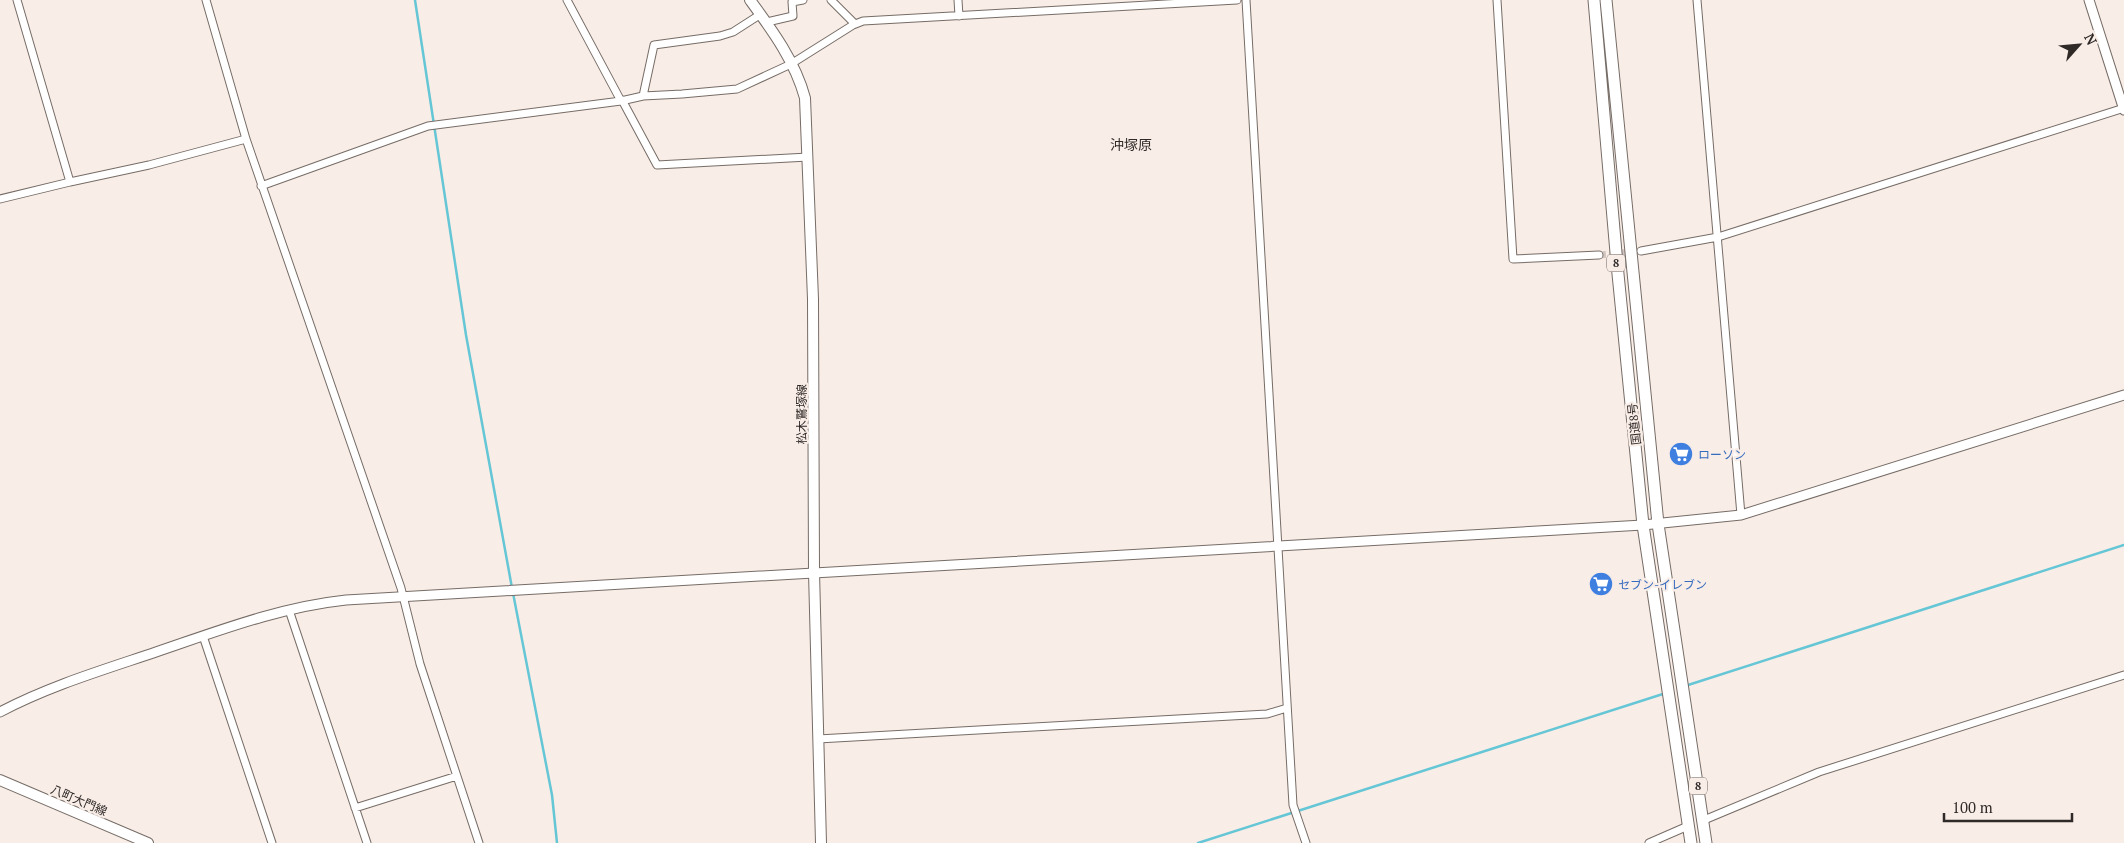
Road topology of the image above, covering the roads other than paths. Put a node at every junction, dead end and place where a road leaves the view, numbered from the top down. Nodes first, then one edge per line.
1 (17, 0) edge
2 (206, 0) edge
3 (568, 0) edge
4 (750, 0) edge
5 (803, 0) edge
6 (831, 0) edge
7 (958, 0) edge
8 (1237, 0) edge
9 (1246, 0) edge
10 (1497, 0) edge
11 (1594, 0) edge
12 (1606, 0) edge
13 (1697, 0) edge
14 (2089, 0) edge
15 (959, 16) junction
16 (764, 18) junction
17 (855, 24) junction
18 (791, 64) junction
19 (643, 96) junction
20 (621, 101) junction
21 (2124, 109) edge
22 (246, 140) junction
23 (808, 157) junction
24 (70, 182) junction
25 (261, 186) junction
26 (0, 200) edge
27 (1718, 237) junction
28 (1641, 251) tunnel mouth
29 (1599, 255) tunnel mouth
30 (2124, 395) edge
31 (1741, 515) junction
32 (1658, 524) junction
33 (1643, 525) junction
34 (1278, 546) junction
35 (814, 572) junction
36 (403, 596) junction
37 (289, 610) junction
38 (203, 636) junction
39 (2124, 675) edge
40 (1287, 708) junction
41 (0, 712) edge
42 (818, 739) junction
43 (457, 776) junction
44 (0, 780) edge
45 (355, 808) junction
46 (1704, 820) junction
47 (1688, 826) junction
48 (148, 843) edge
49 (272, 843) edge
50 (366, 843) edge
51 (479, 843) edge
52 (821, 843) edge
53 (1306, 843) edge
54 (1649, 843) edge
55 (1691, 843) edge
56 (1706, 843) edge

1 - 24 street
2 - 22 street
3 - 20 street
4 - 16 main road, 松木鷲塚線
5 - 16 street
6 - 17 street
7 - 15 street
8 - 15 street
9 - 34 street
10 - 29 street
11 - 33 highway, 国道8号 / 8
12 - 32 highway, 国道8号 / 8
13 - 27 street
14 - 21 street
15 - 17 street
16 - 18 main road, 松木鷲塚線
16 - 19 street
17 - 18 street
18 - 19 street
18 - 23 main road, 松木鷲塚線
19 - 20 street
20 - 23 street
20 - 25 street
21 - 27 street
22 - 24 street
22 - 25 street
23 - 35 main road, 松木鷲塚線
24 - 26 street
25 - 36 street
27 - 28 street
27 - 31 street
30 - 31 street
31 - 32 street
32 - 33 street
32 - 46 highway, 国道8号 / 8
33 - 34 street
33 - 47 highway, 国道8号 / 8
34 - 35 street
34 - 40 street
35 - 36 street
35 - 42 main road, 松木鷲塚線
36 - 37 street
36 - 43 street
37 - 38 street
37 - 45 street
38 - 41 street
38 - 49 street
39 - 46 street
40 - 42 street
40 - 53 street
42 - 52 main road, 松木鷲塚線
43 - 45 street
43 - 51 street
44 - 48 main road, 八町大門線
45 - 50 street
46 - 56 highway, 国道8号 / 8
47 - 54 street
47 - 55 highway, 国道8号 / 8

